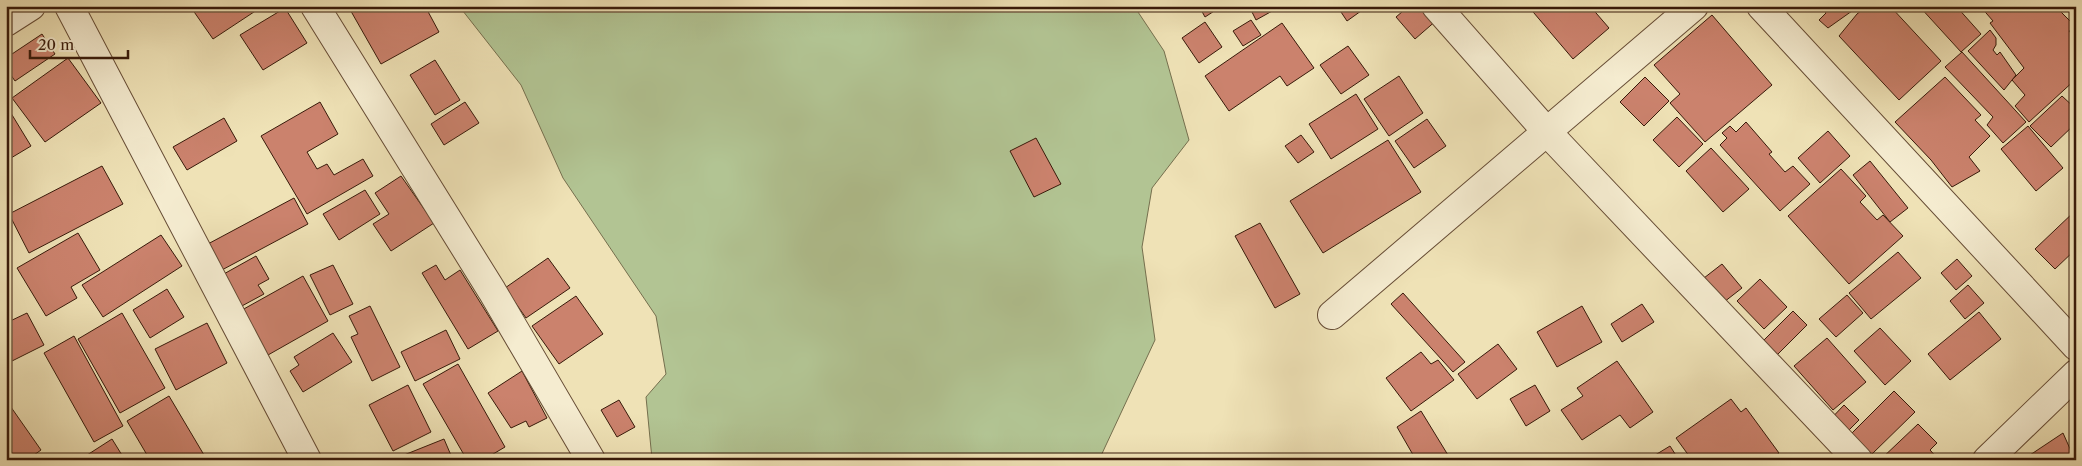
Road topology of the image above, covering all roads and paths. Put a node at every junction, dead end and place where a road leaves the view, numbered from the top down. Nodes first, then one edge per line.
1 (31, 6) edge
2 (68, 6) edge
3 (315, 6) edge
4 (1436, 6) edge
5 (1694, 6) edge
6 (1760, 6) edge
7 (6, 22) edge
8 (1547, 132) junction
9 (1332, 315) dead end
10 (2076, 346) edge
11 (2076, 374) edge
12 (308, 460) edge
13 (591, 460) edge
14 (1858, 460) edge
15 (1987, 460) edge

1 - 7 street
2 - 12 street
3 - 13 street
4 - 8 street
5 - 8 street
6 - 10 street
8 - 9 street
8 - 14 street
11 - 15 street

